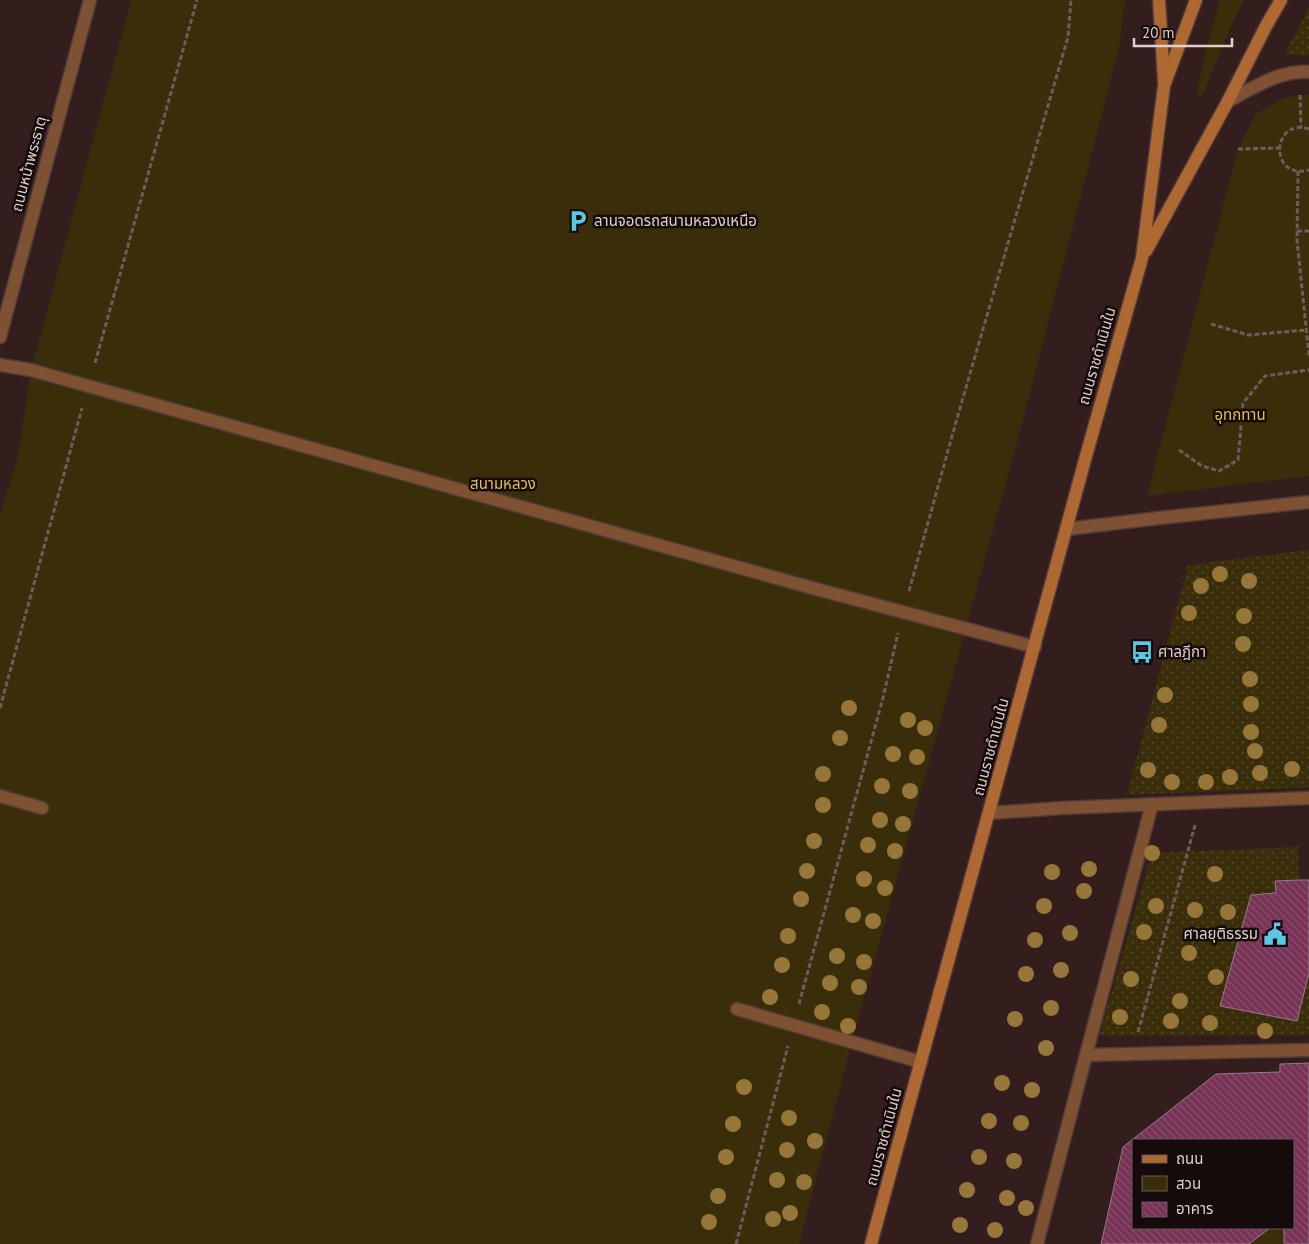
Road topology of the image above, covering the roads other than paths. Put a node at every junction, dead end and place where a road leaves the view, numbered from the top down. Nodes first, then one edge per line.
1 (90, 0) edge
2 (1159, 0) edge
3 (1196, 0) edge
4 (1281, 0) edge
5 (1309, 72) edge
6 (1164, 86) junction
7 (1228, 101) junction
8 (1142, 258) junction
9 (0, 337) edge
10 (0, 365) edge
11 (1309, 502) edge
12 (1067, 529) junction
13 (1035, 647) junction
14 (0, 796) edge
15 (1309, 798) edge
16 (1152, 804) junction
17 (42, 808) dead end
18 (989, 813) junction
19 (737, 1009) dead end
20 (1309, 1050) edge
21 (1086, 1055) junction
22 (921, 1062) junction
23 (871, 1244) edge
24 (1037, 1244) edge

1 - 9 street, ถนนหน้าพระธาตุ
2 - 6 main road
3 - 6 main road, ถนนราชดำเนินใน
4 - 7 main road, ถนนราชดำเนินใน
5 - 7 street
6 - 8 main road, ถนนราชดำเนินใน
7 - 8 main road, ถนนราชดำเนินใน
8 - 12 main road, ถนนราชดำเนินใน
10 - 13 street
11 - 12 street
12 - 13 main road, ถนนราชดำเนินใน
13 - 18 main road, ถนนราชดำเนินใน
14 - 17 street
15 - 16 street
16 - 18 street
16 - 21 street
18 - 22 main road, ถนนราชดำเนินใน
19 - 22 street
20 - 21 street
21 - 24 street
22 - 23 main road, ถนนราชดำเนินใน

